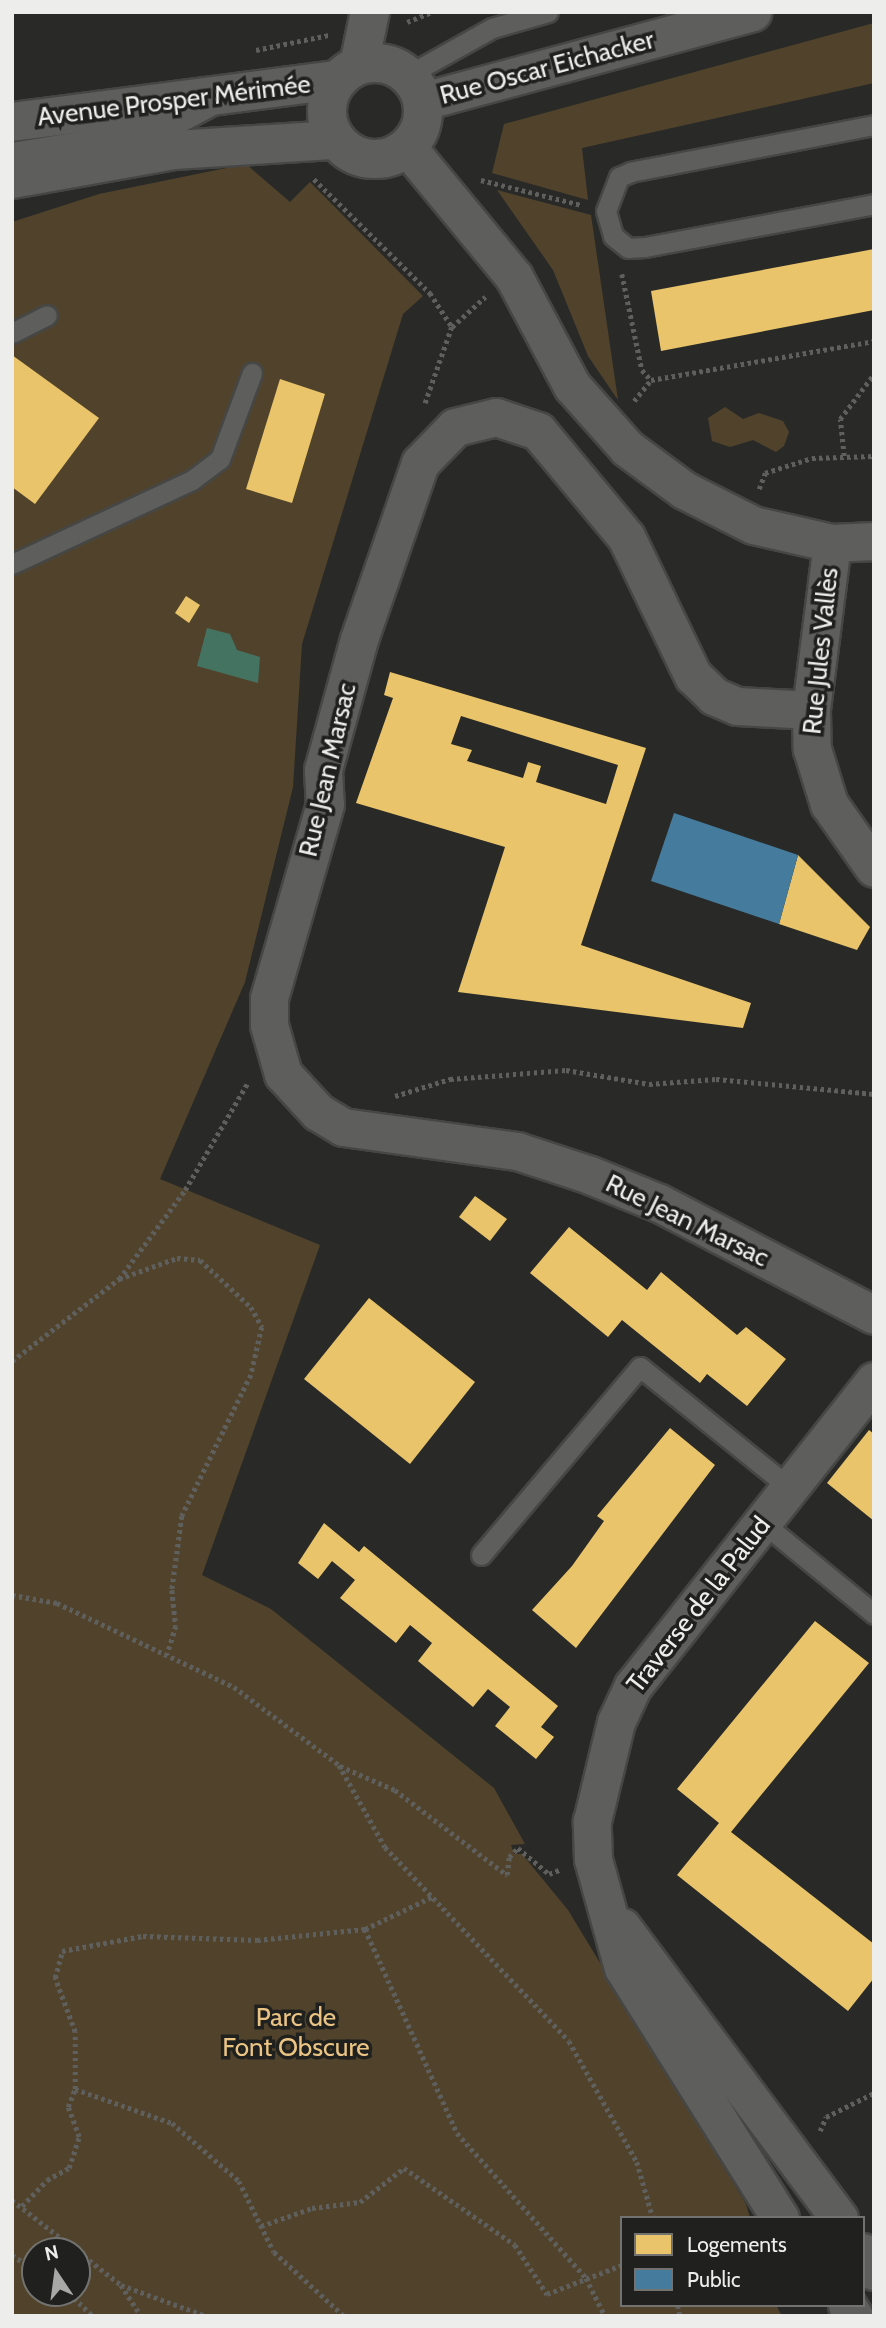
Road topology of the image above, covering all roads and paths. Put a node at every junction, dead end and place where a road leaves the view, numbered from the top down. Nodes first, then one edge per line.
1 (432, 12) edge
2 (548, 12) edge
3 (752, 12) edge
4 (384, 19) edge
5 (348, 73) junction
6 (415, 88) junction
7 (244, 89) junction
8 (12, 122) edge
9 (874, 125) edge
10 (173, 126) junction
11 (336, 140) junction
12 (256, 142) junction
13 (407, 147) junction
14 (12, 152) edge
15 (303, 168) dead end
16 (474, 178) dead end
17 (12, 179) edge
18 (874, 204) edge
19 (606, 211) junction
20 (613, 236) junction
21 (476, 304) dead end
22 (47, 315) dead end
23 (452, 327) junction
24 (12, 333) edge
25 (874, 341) edge
26 (252, 373) dead end
27 (874, 374) edge
28 (651, 380) junction
29 (639, 397) dead end
30 (421, 414) dead end
31 (844, 456) junction
32 (874, 456) edge
33 (756, 496) dead end
34 (874, 541) edge
35 (832, 543) junction
36 (12, 564) edge
37 (811, 710) junction
38 (874, 868) edge
39 (251, 1077) dead end
40 (874, 1094) edge
41 (389, 1097) dead end
42 (119, 1279) junction
43 (874, 1315) edge
44 (12, 1361) edge
45 (874, 1381) edge
46 (790, 1488) junction
47 (763, 1523) junction
48 (481, 1555) dead end
49 (12, 1595) edge
50 (874, 1614) edge
51 (167, 1655) junction
52 (339, 1765) junction
53 (549, 1874) dead end
54 (432, 1897) junction
55 (604, 1899) junction
56 (365, 1929) junction
57 (75, 2089) junction
58 (874, 2093) edge
59 (826, 2117) dead end
60 (12, 2200) edge
61 (22, 2206) junction
62 (652, 2216) edge
63 (779, 2216) edge
64 (838, 2216) edge
65 (261, 2226) junction
66 (865, 2255) edge
67 (620, 2266) edge
68 (874, 2271) edge
69 (586, 2278) junction
70 (121, 2284) junction
71 (141, 2316) edge
72 (206, 2316) edge
73 (344, 2316) edge
74 (605, 2316) edge

1 - 4 path
2 - 6 lane
3 - 6 street, Rue Oscar Eichacker
4 - 5 street
5 - 6 street
5 - 7 street, Avenue Prosper Mérimée
5 - 11 street
6 - 13 street
7 - 8 street, Avenue Prosper Mérimée
7 - 10 lane
9 - 19 lane
10 - 12 lane
10 - 14 lane
11 - 12 street, Avenue Prosper Mérimée
11 - 13 street
12 - 17 street, Avenue Prosper Mérimée
13 - 35 street
15 - 23 path
16 - 19 path
18 - 20 lane
19 - 20 lane
20 - 28 path
21 - 23 path
22 - 24 lane
23 - 30 path
25 - 28 path
26 - 36 lane
27 - 31 path
28 - 29 path
31 - 32 path
31 - 33 path
34 - 35 street
35 - 37 street, Rue Jules Vallès
37 - 38 street, Rue Jules Vallès
37 - 43 street, Rue Jean Marsac
39 - 42 path
40 - 41 path
42 - 44 path
42 - 51 path
45 - 46 street, Traverse de la Palud
46 - 47 street, Traverse de la Palud
46 - 48 lane
47 - 50 lane
47 - 55 street, Traverse de la Palud
49 - 51 path
51 - 52 path
52 - 53 path
52 - 54 path
54 - 56 path
54 - 62 path
55 - 63 street, Traverse de la Palud
55 - 64 street, Traverse de la Palud
56 - 57 path
56 - 69 path
57 - 61 path
57 - 65 path
58 - 59 path
60 - 61 path
61 - 70 path
65 - 69 path
65 - 73 path
66 - 68 street
67 - 69 path
69 - 74 path
70 - 71 path
70 - 72 path

